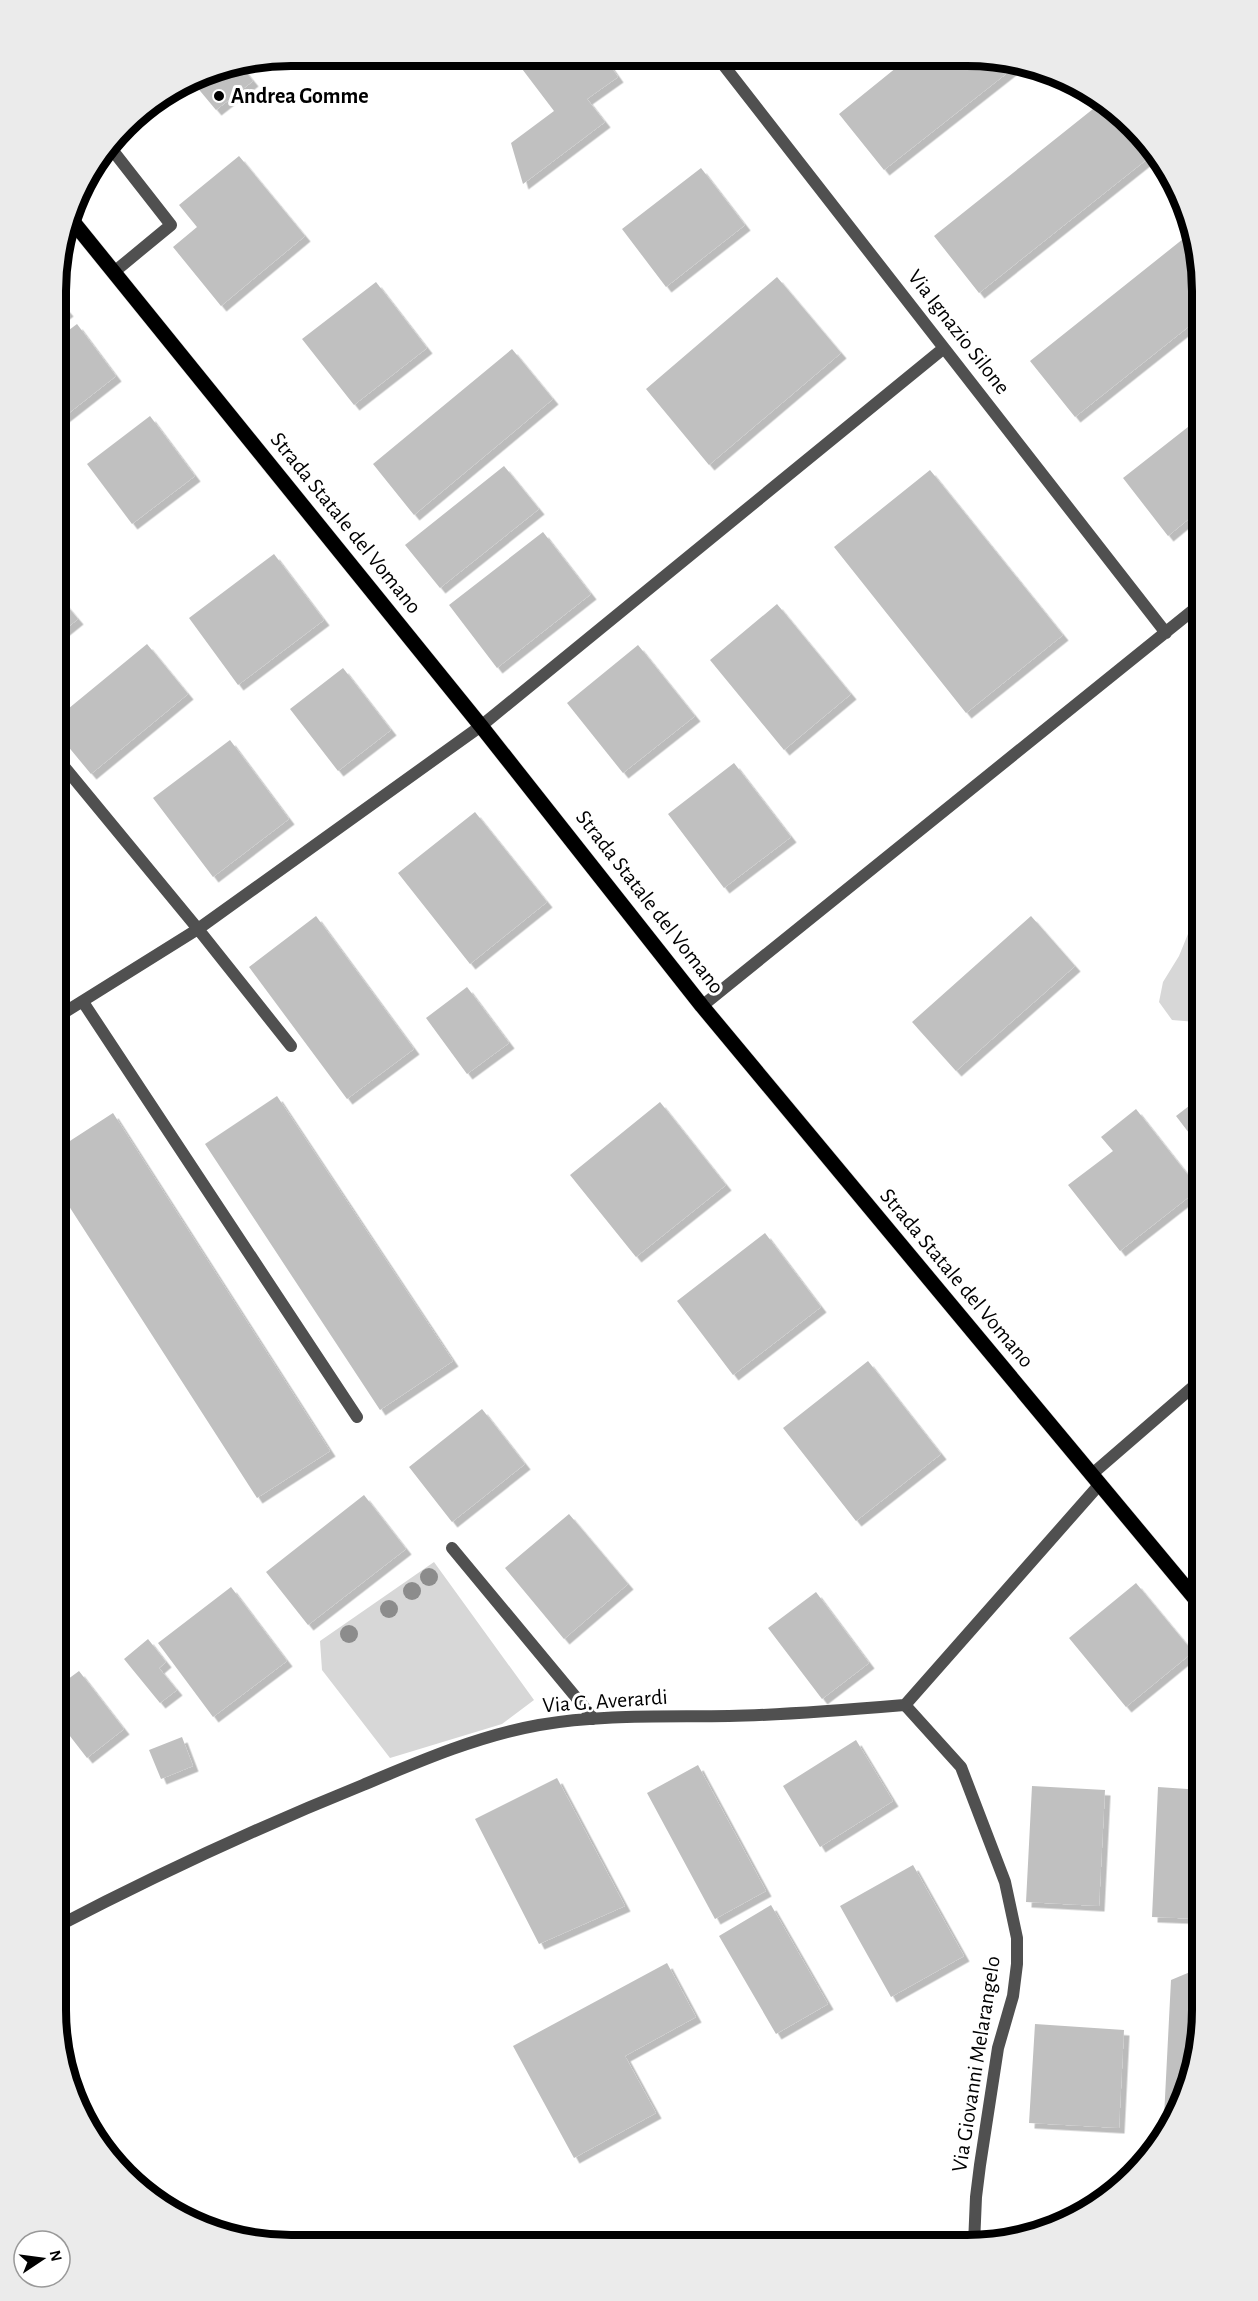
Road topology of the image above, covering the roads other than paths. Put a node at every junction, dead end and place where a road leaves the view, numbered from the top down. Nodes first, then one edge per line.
1 (724, 66) edge
2 (114, 152) edge
3 (76, 226) edge
4 (114, 272) junction
5 (944, 348) junction
6 (1192, 611) edge
7 (1166, 633) junction
8 (481, 726) junction
9 (66, 769) edge
10 (198, 929) junction
11 (83, 1002) junction
12 (702, 1006) junction
13 (66, 1012) edge
14 (291, 1046) dead end
15 (1192, 1388) edge
16 (357, 1417) dead end
17 (1095, 1480) junction
18 (452, 1548) dead end
19 (1192, 1595) edge
20 (905, 1706) junction
21 (594, 1719) junction
22 (66, 1922) edge
23 (974, 2235) edge

1 - 5 street, Via Ignazio Silone
2 - 4 street
3 - 4 main road, Strada Statale del Vomano
4 - 8 main road, Strada Statale del Vomano
5 - 7 street, Via Ignazio Silone
5 - 8 street
6 - 7 street
7 - 12 street
8 - 10 street
8 - 12 main road, Strada Statale del Vomano
9 - 10 street
10 - 11 street
10 - 14 street
11 - 13 street
11 - 16 street
12 - 17 main road, Strada Statale del Vomano
15 - 17 street
17 - 19 main road, Strada Statale del Vomano
17 - 20 street
18 - 21 street
20 - 21 street, Via G. Averardi
20 - 23 street, Via Giovanni Melarangelo
21 - 22 street, Via G. Averardi

